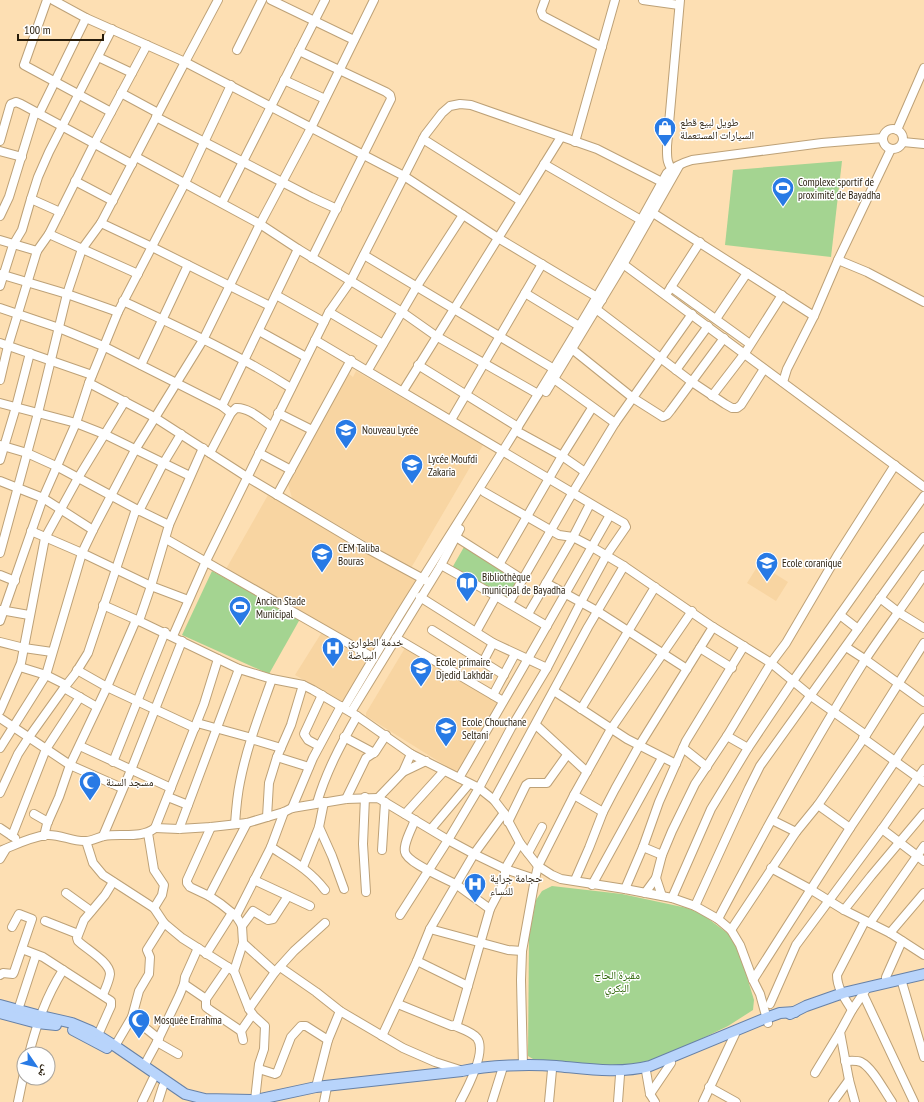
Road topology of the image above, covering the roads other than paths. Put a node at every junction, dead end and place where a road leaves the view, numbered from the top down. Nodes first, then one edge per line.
1 (47, 0) edge
2 (53, 0) edge
3 (218, 0) edge
4 (262, 0) edge
5 (271, 0) edge
6 (325, 0) edge
7 (545, 0) edge
8 (615, 0) edge
9 (643, 0) edge
10 (371, 1) edge
11 (679, 3) edge
12 (86, 18) junction
13 (315, 20) junction
14 (112, 30) junction
15 (354, 40) junction
16 (147, 45) junction
17 (602, 46) junction
18 (237, 50) dead end
19 (298, 51) junction
20 (98, 56) junction
21 (185, 62) junction
22 (924, 68) edge
23 (339, 70) junction
24 (132, 74) junction
25 (284, 80) junction
26 (55, 82) junction
27 (231, 85) junction
28 (79, 94) junction
29 (121, 94) junction
30 (325, 98) junction
31 (271, 107) junction
32 (111, 112) junction
33 (37, 113) junction
34 (157, 115) junction
35 (62, 127) junction
36 (311, 128) junction
37 (897, 130) junction
38 (561, 137) junction
39 (883, 138) junction
40 (423, 139) junction
41 (0, 141) edge
42 (204, 142) junction
43 (575, 142) junction
44 (903, 142) junction
45 (94, 144) junction
46 (924, 144) edge
47 (891, 149) junction
48 (0, 151) edge
49 (364, 155) junction
50 (22, 157) junction
51 (134, 160) junction
52 (243, 161) junction
53 (544, 164) junction
54 (673, 170) junction
55 (404, 176) junction
56 (75, 181) junction
57 (282, 182) junction
58 (662, 182) junction
59 (185, 183) junction
60 (0, 194) edge
61 (9, 197) junction
62 (31, 199) junction
63 (113, 200) junction
64 (521, 201) junction
65 (222, 203) junction
66 (337, 209) junction
67 (60, 212) junction
68 (653, 213) junction
69 (463, 215) junction
70 (0, 216) edge
71 (641, 220) junction
72 (101, 223) junction
73 (260, 224) junction
74 (48, 234) junction
75 (498, 238) junction
76 (0, 240) edge
77 (700, 242) junction
78 (13, 245) junction
79 (152, 247) junction
80 (82, 249) junction
81 (298, 249) junction
82 (37, 251) junction
83 (364, 255) junction
84 (312, 258) junction
85 (838, 260) junction
86 (621, 262) junction
87 (542, 264) junction
88 (188, 265) junction
89 (747, 273) junction
90 (2, 274) edge
91 (138, 274) junction
92 (350, 282) junction
93 (28, 283) junction
94 (0, 286) edge
95 (229, 286) junction
96 (417, 286) junction
97 (671, 287) junction
98 (67, 294) junction
99 (525, 294) junction
100 (276, 295) junction
101 (666, 295) junction
102 (782, 295) junction
103 (599, 299) junction
104 (923, 299) edge
105 (123, 301) junction
106 (270, 306) junction
107 (0, 308) edge
108 (453, 308) junction
109 (596, 309) junction
110 (703, 310) junction
111 (118, 312) junction
112 (329, 312) junction
113 (402, 312) junction
114 (18, 314) junction
115 (695, 316) junction
116 (814, 316) junction
117 (162, 319) junction
118 (716, 319) junction
119 (324, 322) junction
120 (579, 326) junction
121 (708, 326) junction
122 (59, 328) junction
123 (259, 331) junction
124 (436, 336) junction
125 (500, 337) junction
126 (724, 338) junction
127 (203, 340) junction
128 (315, 340) junction
129 (0, 343) edge
130 (383, 344) junction
131 (750, 344) junction
132 (8, 346) junction
133 (103, 346) junction
134 (572, 349) junction
135 (30, 353) junction
136 (745, 353) junction
137 (306, 357) junction
138 (661, 358) junction
139 (50, 360) junction
140 (244, 360) junction
141 (351, 360) junction
142 (484, 363) junction
143 (141, 365) junction
144 (418, 365) junction
145 (554, 369) junction
146 (764, 369) junction
147 (368, 370) junction
148 (676, 370) junction
149 (90, 379) junction
150 (554, 379) junction
151 (0, 380) edge
152 (692, 382) junction
153 (783, 382) junction
154 (176, 383) junction
155 (291, 388) junction
156 (402, 391) junction
157 (466, 394) junction
158 (538, 394) junction
159 (712, 396) junction
160 (633, 398) junction
161 (125, 401) junction
162 (0, 403) edge
163 (222, 406) junction
164 (16, 407) junction
165 (592, 408) junction
166 (278, 412) junction
167 (38, 413) junction
168 (231, 413) junction
169 (154, 417) junction
170 (451, 420) junction
171 (76, 423) junction
172 (615, 423) junction
173 (271, 426) junction
174 (312, 430) junction
175 (519, 430) junction
176 (104, 434) junction
177 (181, 434) junction
178 (2, 446) edge
179 (135, 450) junction
180 (206, 451) junction
181 (27, 453) junction
182 (259, 453) junction
183 (505, 453) junction
184 (562, 456) junction
185 (0, 460) edge
186 (163, 464) junction
187 (895, 465) junction
188 (58, 467) junction
189 (291, 470) junction
190 (585, 472) junction
191 (190, 476) junction
192 (248, 477) junction
193 (78, 478) junction
194 (548, 479) junction
195 (0, 481) edge
196 (18, 487) junction
197 (924, 487) edge
198 (484, 492) junction
199 (572, 492) junction
200 (277, 495) junction
201 (110, 496) junction
202 (924, 496) edge
203 (43, 498) junction
204 (590, 504) junction
205 (61, 508) junction
206 (138, 510) junction
207 (610, 515) junction
208 (526, 517) junction
209 (169, 525) junction
210 (93, 530) junction
211 (550, 530) junction
212 (31, 531) junction
213 (456, 537) junction
214 (573, 537) junction
215 (924, 537) edge
216 (45, 538) junction
217 (166, 539) junction
218 (592, 546) junction
219 (0, 553) edge
220 (82, 553) junction
221 (606, 556) junction
222 (206, 561) junction
223 (441, 564) junction
224 (500, 564) junction
225 (624, 566) junction
226 (116, 569) junction
227 (0, 575) edge
228 (924, 575) edge
229 (522, 579) junction
230 (15, 581) junction
231 (426, 581) junction
232 (546, 583) junction
233 (151, 586) junction
234 (655, 587) junction
235 (564, 593) junction
236 (496, 596) junction
237 (420, 597) junction
238 (880, 598) junction
239 (188, 600) junction
240 (581, 602) junction
241 (509, 603) junction
242 (104, 604) junction
243 (2, 610) edge
244 (692, 611) junction
245 (597, 612) junction
246 (898, 612) junction
247 (528, 614) junction
248 (30, 615) junction
249 (840, 615) junction
250 (138, 620) junction
251 (0, 621) edge
252 (547, 626) junction
253 (713, 627) junction
254 (924, 628) edge
255 (858, 629) junction
256 (432, 630) dead end
257 (627, 631) junction
258 (165, 632) junction
259 (476, 632) junction
260 (173, 636) junction
261 (396, 638) junction
262 (182, 641) junction
263 (0, 642) edge
264 (494, 643) junction
265 (924, 643) edge
266 (744, 646) junction
267 (846, 647) junction
268 (24, 648) junction
269 (700, 648) junction
270 (52, 652) junction
271 (515, 654) junction
272 (663, 654) junction
273 (374, 658) junction
274 (218, 659) junction
275 (528, 659) junction
276 (866, 660) junction
277 (483, 662) junction
278 (771, 663) junction
279 (20, 667) junction
280 (239, 668) junction
281 (547, 668) junction
282 (732, 668) junction
283 (687, 669) junction
284 (78, 670) junction
285 (46, 675) junction
286 (504, 675) junction
287 (272, 679) junction
288 (793, 681) junction
289 (899, 683) junction
290 (303, 685) junction
291 (65, 686) junction
292 (107, 687) junction
293 (554, 691) junction
294 (322, 695) junction
295 (493, 695) junction
296 (811, 696) junction
297 (80, 697) junction
298 (137, 701) junction
299 (503, 701) junction
300 (924, 702) edge
301 (97, 707) junction
302 (342, 707) junction
303 (155, 709) junction
304 (581, 709) junction
305 (0, 711) edge
306 (834, 711) junction
307 (354, 714) junction
308 (0, 718) edge
309 (924, 718) edge
310 (291, 725) junction
311 (536, 725) junction
312 (196, 726) junction
313 (14, 727) junction
314 (217, 729) junction
315 (611, 730) junction
316 (305, 732) junction
317 (386, 735) junction
318 (727, 736) junction
319 (864, 736) junction
320 (29, 737) junction
321 (251, 738) junction
322 (344, 738) junction
323 (80, 746) junction
324 (319, 746) junction
325 (639, 746) junction
326 (0, 748) edge
327 (281, 748) junction
328 (683, 748) junction
329 (748, 748) junction
330 (46, 749) junction
331 (374, 753) junction
332 (411, 754) junction
333 (567, 755) junction
334 (277, 756) junction
335 (662, 758) junction
336 (113, 762) junction
337 (426, 762) junction
338 (895, 762) junction
339 (676, 764) junction
340 (70, 765) junction
341 (707, 766) junction
342 (309, 767) junction
343 (924, 769) edge
344 (132, 770) junction
345 (444, 771) junction
346 (403, 772) junction
347 (587, 772) junction
348 (458, 778) junction
349 (921, 780) edge
350 (469, 784) junction
351 (122, 788) junction
352 (171, 788) junction
353 (479, 788) junction
354 (0, 793) edge
355 (574, 794) junction
356 (168, 797) junction
357 (365, 797) junction
358 (346, 799) junction
359 (382, 800) junction
360 (494, 800) junction
361 (321, 802) junction
362 (188, 804) junction
363 (818, 805) junction
364 (292, 808) junction
365 (284, 812) junction
366 (603, 812) junction
367 (504, 813) junction
368 (924, 813) edge
369 (34, 814) dead end
370 (405, 814) junction
371 (267, 817) junction
372 (415, 820) junction
373 (772, 820) junction
374 (48, 822) junction
375 (508, 822) junction
376 (247, 823) junction
377 (235, 824) junction
378 (211, 827) junction
379 (318, 827) junction
380 (542, 827) dead end
381 (0, 828) edge
382 (155, 828) junction
383 (850, 828) junction
384 (179, 829) junction
385 (431, 829) junction
386 (882, 829) junction
387 (796, 832) junction
388 (148, 833) junction
389 (12, 836) junction
390 (44, 836) junction
391 (103, 836) junction
392 (448, 840) junction
393 (86, 841) junction
394 (20, 842) junction
395 (899, 842) junction
396 (520, 843) junction
397 (924, 846) edge
398 (271, 847) junction
399 (643, 847) junction
400 (3, 850) edge
401 (382, 850) dead end
402 (528, 853) junction
403 (474, 854) junction
404 (662, 855) junction
405 (921, 858) edge
406 (0, 859) edge
407 (303, 866) junction
408 (538, 866) junction
409 (771, 868) junction
410 (505, 869) junction
411 (429, 871) junction
412 (656, 878) junction
413 (535, 879) junction
414 (254, 880) junction
415 (575, 880) junction
416 (113, 882) junction
417 (455, 884) junction
418 (592, 885) junction
419 (344, 889) dead end
420 (625, 889) junction
421 (325, 890) dead end
422 (810, 890) junction
423 (366, 892) dead end
424 (66, 893) dead end
425 (645, 893) junction
426 (924, 893) edge
427 (210, 896) junction
428 (288, 896) junction
429 (662, 896) junction
430 (672, 898) junction
431 (828, 901) junction
432 (310, 906) dead end
433 (695, 906) junction
434 (154, 908) junction
435 (490, 909) junction
436 (844, 910) junction
437 (91, 911) junction
438 (234, 914) junction
439 (400, 915) dead end
440 (718, 919) junction
441 (45, 921) dead end
442 (867, 922) junction
443 (164, 923) junction
444 (325, 923) dead end
445 (242, 926) junction
446 (12, 927) dead end
447 (430, 929) junction
448 (732, 930) junction
449 (78, 934) junction
450 (890, 934) junction
451 (902, 941) junction
452 (480, 942) junction
453 (243, 943) junction
454 (198, 948) junction
455 (22, 949) junction
456 (522, 951) junction
457 (923, 953) edge
458 (206, 954) junction
459 (36, 955) junction
460 (417, 961) junction
461 (231, 969) junction
462 (924, 969) edge
463 (63, 970) junction
464 (277, 970) junction
465 (924, 974) edge
466 (0, 975) edge
467 (886, 977) junction
468 (901, 979) junction
469 (753, 980) junction
470 (184, 984) junction
471 (468, 986) junction
472 (865, 991) junction
473 (760, 994) junction
474 (843, 994) junction
475 (103, 995) junction
476 (206, 999) junction
477 (398, 1004) junction
478 (770, 1004) junction
479 (0, 1005) edge
480 (18, 1010) junction
481 (852, 1010) junction
482 (340, 1011) junction
483 (250, 1012) junction
484 (0, 1013) edge
485 (781, 1015) junction
486 (132, 1017) junction
487 (39, 1020) junction
488 (767, 1021) junction
489 (455, 1026) junction
490 (241, 1031) junction
491 (840, 1032) junction
492 (735, 1034) junction
493 (98, 1035) junction
494 (382, 1036) junction
495 (243, 1040) dead end
496 (328, 1040) junction
497 (158, 1041) junction
498 (31, 1046) edge
499 (115, 1046) junction
500 (178, 1054) dead end
501 (924, 1057) edge
502 (845, 1061) junction
503 (671, 1063) junction
504 (144, 1066) junction
505 (523, 1066) junction
506 (503, 1067) junction
507 (475, 1068) junction
508 (259, 1069) junction
509 (552, 1070) junction
510 (462, 1071) junction
511 (646, 1071) junction
512 (814, 1073) dead end
513 (620, 1075) junction
514 (153, 1079) junction
515 (849, 1080) junction
516 (21, 1086) edge
517 (163, 1086) junction
518 (327, 1086) junction
519 (316, 1087) junction
520 (709, 1087) junction
521 (650, 1094) junction
522 (204, 1101) edge
523 (230, 1101) edge
524 (251, 1101) edge
525 (18, 1102) edge
526 (142, 1102) edge
527 (158, 1102) edge
528 (324, 1102) edge
529 (460, 1102) edge
530 (492, 1102) edge
531 (549, 1102) edge
532 (618, 1102) edge
533 (655, 1102) edge
534 (703, 1102) edge
535 (736, 1102) edge
536 (833, 1102) edge
537 (855, 1102) edge
538 (892, 1102) edge
539 (914, 1102) edge

1 - 26 street
2 - 12 street
3 - 21 street
4 - 18 street
5 - 13 street
6 - 13 street
7 - 17 street
8 - 17 street
9 - 11 street
10 - 15 street
11 - 54 street
12 - 14 street
12 - 26 street
13 - 15 street
13 - 19 street
14 - 16 street
14 - 20 street
15 - 23 street
16 - 21 street
16 - 24 street
17 - 43 street
19 - 23 street
19 - 25 street
20 - 24 street
20 - 28 street
21 - 27 street
21 - 34 street
22 - 37 street
23 - 30 street
23 - 49 street
24 - 29 street
25 - 30 street
25 - 31 street
26 - 28 street
26 - 33 street
27 - 31 street
27 - 42 street
28 - 32 street
28 - 35 street
29 - 32 street
29 - 34 street
30 - 36 street
31 - 36 street
31 - 52 street
32 - 45 street
33 - 35 street
33 - 41 street
33 - 50 street
34 - 42 street
34 - 51 street
35 - 45 street
35 - 62 street
36 - 49 street
36 - 57 street
37 - 39 street
37 - 44 street
38 - 40 street
38 - 43 street
38 - 53 street
39 - 47 street
39 - 54 street
40 - 55 street
40 - 64 street
42 - 52 street
42 - 59 street
43 - 58 street
44 - 46 street
44 - 47 street
45 - 51 street
45 - 56 street
47 - 85 street
48 - 50 street
49 - 55 street
49 - 66 street
50 - 61 street
51 - 59 street
51 - 63 street
52 - 57 street
52 - 65 street
53 - 64 street
53 - 71 street
54 - 58 street
54 - 68 street
55 - 69 street
55 - 83 street
56 - 63 street
56 - 67 street
57 - 66 street
57 - 73 street
58 - 71 street
59 - 65 street
59 - 79 street
60 - 61 street
61 - 70 street
62 - 67 street
62 - 78 street
63 - 72 street
64 - 75 street
65 - 73 street
66 - 84 street
67 - 74 street
68 - 77 street
68 - 86 street
69 - 75 street
69 - 96 street
71 - 86 street
72 - 79 street
72 - 80 street
73 - 81 street
73 - 95 street
74 - 80 street
74 - 82 street
75 - 87 street
75 - 108 street
76 - 78 street
77 - 89 street
77 - 97 street
78 - 82 street
78 - 90 street
79 - 88 street
79 - 91 street
80 - 91 street
80 - 98 street
81 - 84 street
81 - 100 street
82 - 93 street
83 - 92 street
83 - 96 street
84 - 92 street
85 - 104 street
85 - 116 street
86 - 101 street
86 - 103 street
87 - 99 street
87 - 103 street
88 - 95 street
88 - 117 street
89 - 102 street
89 - 118 street
90 - 93 street
90 - 94 street
91 - 105 street
92 - 112 street
92 - 113 street
93 - 98 street
93 - 114 street
95 - 106 street
95 - 127 street
96 - 108 street
96 - 113 street
97 - 101 street
97 - 110 street
98 - 111 street
98 - 122 street
99 - 120 street
99 - 125 street
100 - 106 street
100 - 119 street
101 - 115 street
102 - 116 street
102 - 131 street
103 - 109 street
103 - 120 street
105 - 111 street
105 - 117 street
106 - 123 street
107 - 114 street
108 - 124 street
108 - 125 street
109 - 134 street
109 - 138 street
110 - 115 street
110 - 118 street
111 - 133 street
112 - 119 street
112 - 130 street
113 - 124 street
113 - 130 street
114 - 122 street
114 - 132 street
115 - 121 street
115 - 138 street
116 - 153 street
117 - 127 street
117 - 143 street
118 - 131 street
119 - 128 street
120 - 145 street
121 - 126 street
121 - 148 street
122 - 133 street
122 - 139 street
123 - 137 street
123 - 140 street
124 - 142 street
124 - 144 street
125 - 142 street
125 - 145 street
126 - 136 street
126 - 152 street
127 - 140 street
127 - 154 street
128 - 137 street
128 - 141 street
129 - 132 street
130 - 147 street
131 - 136 street
132 - 135 street
132 - 151 street
133 - 143 street
133 - 149 street
134 - 150 street
134 - 160 street
135 - 139 street
135 - 164 street
136 - 146 street
136 - 159 street
137 - 155 street
138 - 148 street
138 - 160 street
139 - 149 street
139 - 167 street
140 - 155 street
140 - 163 street
141 - 147 street
141 - 174 street
142 - 157 street
142 - 158 street
143 - 154 street
144 - 156 street
144 - 157 street
145 - 158 street
146 - 153 street
146 - 159 street
147 - 156 street
148 - 152 street
149 - 161 street
149 - 171 street
150 - 165 street
150 - 175 street
152 - 159 street
152 - 160 street
153 - 187 street
154 - 163 street
154 - 169 street
155 - 166 street
156 - 170 street
157 - 170 street
157 - 175 street
158 - 175 street
160 - 172 street
161 - 169 street
161 - 176 street
162 - 164 street
163 - 168 street
164 - 167 street
164 - 178 street
165 - 172 street
165 - 184 street
166 - 173 street
166 - 174 street
167 - 171 street
167 - 181 street
168 - 173 street
168 - 180 street
169 - 177 street
169 - 179 street
170 - 183 street
171 - 176 street
171 - 188 street
172 - 190 street
173 - 182 street
174 - 189 street
175 - 183 street
175 - 184 street
176 - 179 street
176 - 193 street
177 - 180 street
177 - 186 street
178 - 181 street
178 - 185 street
179 - 186 street
179 - 201 street
180 - 191 street
180 - 192 street
181 - 188 street
181 - 196 street
182 - 189 street
182 - 192 street
183 - 194 street
183 - 198 street
183 - 231 street
184 - 190 street
184 - 194 street
186 - 191 street
186 - 206 street
187 - 197 street
187 - 278 street
188 - 193 street
188 - 203 street
189 - 200 street
190 - 199 street
191 - 209 street
192 - 200 street
192 - 222 street
193 - 201 street
193 - 205 street
194 - 199 street
194 - 208 street
195 - 196 street
196 - 203 street
196 - 219 street
198 - 208 street
198 - 213 street
199 - 204 street
199 - 211 street
200 - 231 street
201 - 206 street
201 - 210 street
202 - 249 street
203 - 205 street
203 - 212 street
204 - 207 street
204 - 214 street
205 - 210 street
205 - 216 street
206 - 209 street
206 - 226 street
207 - 218 street
207 - 221 street
208 - 211 street
208 - 224 street
209 - 217 street
210 - 220 street
211 - 214 street
211 - 229 street
212 - 216 street
212 - 230 street
213 - 223 street
213 - 224 street
214 - 218 street
214 - 232 street
215 - 238 street
216 - 220 street
216 - 248 street
217 - 222 street
217 - 233 street
218 - 221 street
218 - 235 street
220 - 226 street
220 - 270 street
221 - 225 street
221 - 240 street
222 - 239 street
222 - 273 street
223 - 231 street
223 - 236 street
224 - 229 street
225 - 234 street
225 - 245 street
226 - 233 street
226 - 242 street
227 - 230 street
228 - 246 street
229 - 241 street
230 - 243 street
231 - 237 street
231 - 273 street
232 - 235 street
232 - 247 street
233 - 239 street
233 - 250 street
234 - 244 street
234 - 257 street
235 - 240 street
235 - 252 street
236 - 241 street
236 - 259 street
237 - 259 street
237 - 261 street
238 - 246 street
238 - 255 street
239 - 260 street
240 - 245 street
240 - 281 street
241 - 247 street
242 - 250 street
242 - 284 street
243 - 248 street
243 - 251 street
244 - 253 street
244 - 272 street
245 - 257 street
245 - 293 street
246 - 254 street
246 - 276 street
247 - 252 street
248 - 268 street
249 - 255 street
249 - 288 street
250 - 258 street
250 - 292 street
252 - 275 street
253 - 266 street
253 - 269 street
255 - 267 street
256 - 277 street
257 - 272 street
257 - 304 street
258 - 260 street
258 - 298 street
259 - 264 street
260 - 262 street
261 - 295 street
261 - 307 street
262 - 274 street
262 - 303 street
263 - 268 street
264 - 271 street
264 - 277 street
265 - 289 street
266 - 278 street
266 - 282 street
267 - 276 street
267 - 296 street
268 - 270 street
268 - 279 street
269 - 282 street
269 - 283 street
270 - 285 street
271 - 275 street
271 - 286 street
272 - 283 street
272 - 315 street
273 - 302 street
274 - 280 street
274 - 312 street
275 - 281 street
275 - 299 street
276 - 289 street
276 - 306 street
277 - 286 street
278 - 288 street
278 - 318 street
279 - 285 street
279 - 305 street
280 - 287 street
280 - 314 street
281 - 353 street
282 - 328 street
283 - 325 street
284 - 291 street
284 - 292 street
285 - 291 street
285 - 313 street
286 - 295 street
287 - 290 street
287 - 321 street
288 - 296 street
288 - 329 street
289 - 300 street
289 - 319 street
290 - 294 street
290 - 310 street
291 - 297 street
291 - 320 street
292 - 298 street
292 - 301 street
293 - 304 street
293 - 311 street
294 - 302 street
294 - 316 street
295 - 299 street
296 - 306 street
296 - 433 street
297 - 301 street
297 - 330 street
298 - 303 street
298 - 336 street
299 - 348 street
301 - 323 street
302 - 307 street
302 - 324 street
303 - 312 street
303 - 344 street
304 - 315 street
306 - 319 street
306 - 373 street
307 - 317 street
307 - 322 street
308 - 313 street
309 - 338 street
310 - 316 street
310 - 327 street
311 - 333 street
311 - 360 street
312 - 314 street
312 - 352 street
313 - 320 street
313 - 326 street
314 - 321 street
314 - 362 street
315 - 325 street
315 - 347 street
316 - 324 street
317 - 331 street
317 - 332 street
318 - 329 street
318 - 341 street
319 - 338 street
319 - 363 street
320 - 330 street
320 - 354 street
321 - 327 street
321 - 377 street
322 - 331 street
322 - 361 street
323 - 336 street
323 - 340 street
324 - 342 street
325 - 335 street
325 - 366 street
327 - 334 street
328 - 339 street
328 - 341 street
329 - 430 street
330 - 340 street
330 - 389 street
331 - 358 street
332 - 337 street
332 - 346 street
333 - 347 street
333 - 375 street
334 - 342 street
334 - 371 street
335 - 339 street
335 - 418 street
336 - 344 street
337 - 345 street
337 - 346 street
338 - 349 street
338 - 383 street
339 - 399 street
340 - 351 street
340 - 374 street
341 - 404 street
342 - 364 street
343 - 349 street
344 - 351 street
344 - 352 street
345 - 348 street
345 - 370 street
346 - 359 street
347 - 355 street
348 - 350 street
349 - 386 street
350 - 353 street
350 - 385 street
351 - 391 street
352 - 356 street
353 - 360 street
353 - 392 street
355 - 366 street
355 - 408 street
356 - 362 street
356 - 382 street
357 - 358 street
357 - 359 street
357 - 423 street
358 - 361 street
359 - 370 street
359 - 401 street
360 - 367 street
361 - 364 street
361 - 379 street
362 - 384 street
363 - 383 street
363 - 387 street
364 - 365 street
365 - 371 street
365 - 398 street
366 - 415 street
367 - 375 street
367 - 403 street
368 - 395 street
369 - 374 street
370 - 372 street
371 - 376 street
372 - 385 street
372 - 411 street
373 - 387 street
373 - 440 street
374 - 390 street
375 - 396 street
376 - 377 street
376 - 427 street
377 - 378 street
378 - 384 street
378 - 427 street
379 - 407 street
379 - 419 street
380 - 402 street
381 - 389 street
382 - 384 street
382 - 388 street
383 - 422 street
385 - 392 street
386 - 395 street
386 - 431 street
387 - 409 street
388 - 391 street
388 - 434 street
389 - 394 street
390 - 393 street
390 - 394 street
391 - 393 street
392 - 403 street
392 - 411 street
393 - 416 street
394 - 400 street
395 - 405 street
395 - 436 street
396 - 402 street
396 - 410 street
397 - 405 street
398 - 407 street
398 - 414 street
399 - 404 street
399 - 420 street
400 - 406 street
402 - 408 street
403 - 410 street
403 - 417 street
404 - 412 street
405 - 442 street
407 - 421 street
408 - 413 street
408 - 415 street
409 - 422 street
409 - 448 street
410 - 413 street
410 - 435 street
411 - 417 street
411 - 439 street
412 - 425 street
412 - 429 street
413 - 456 street
414 - 428 street
414 - 438 street
415 - 418 street
416 - 434 street
416 - 437 street
417 - 435 street
417 - 447 street
418 - 420 street
420 - 425 street
422 - 431 street
422 - 469 street
424 - 437 street
425 - 429 street
426 - 450 street
427 - 438 street
428 - 432 street
428 - 445 street
429 - 430 street
430 - 433 street
431 - 436 street
431 - 478 street
433 - 440 street
434 - 443 street
435 - 452 street
436 - 442 street
437 - 449 street
438 - 445 street
438 - 458 street
440 - 448 street
441 - 449 street
442 - 450 street
442 - 474 street
443 - 454 street
443 - 486 street
444 - 464 street
445 - 453 street
446 - 455 street
447 - 452 street
447 - 460 street
448 - 469 street
449 - 475 street
450 - 451 street
451 - 457 street
451 - 467 street
452 - 456 street
452 - 471 street
453 - 461 street
453 - 464 street
454 - 458 street
454 - 470 street
455 - 459 street
455 - 466 street
456 - 505 street
458 - 461 street
459 - 463 street
459 - 480 street
460 - 471 street
460 - 477 street
461 - 476 street
461 - 483 street
462 - 467 main road
463 - 475 street
463 - 487 street
464 - 482 street
464 - 483 street
465 - 468 main road
467 - 474 main road
468 - 472 main road
468 - 501 street
469 - 473 street
470 - 476 street
470 - 497 street
471 - 489 street
472 - 474 main road
472 - 481 street
472 - 539 street
473 - 478 street
473 - 488 street
474 - 481 street
474 - 485 main road
475 - 493 street
476 - 490 street
477 - 489 street
477 - 494 street
478 - 485 street
479 - 480 main road
480 - 487 main road
481 - 491 street
482 - 494 street
482 - 496 street
483 - 490 street
483 - 508 street
484 - 487 main road
485 - 488 main road
486 - 497 street
486 - 499 street
487 - 493 main road
487 - 498 street
487 - 514 main road
488 - 492 main road
488 - 505 main road
489 - 507 street
490 - 495 street
491 - 502 street
491 - 512 street
492 - 503 main road
492 - 520 street
493 - 499 main road
494 - 510 street
496 - 508 street
496 - 519 street
497 - 500 street
497 - 504 street
499 - 504 main road
502 - 515 street
502 - 538 street
503 - 511 main road
503 - 521 street
504 - 522 main road
505 - 506 main road
505 - 509 main road
506 - 507 main road
506 - 530 street
507 - 510 main road
507 - 529 street
508 - 524 street
509 - 513 main road
509 - 531 street
510 - 518 main road
511 - 513 main road
511 - 521 street
513 - 532 street
514 - 517 main road
514 - 526 street
515 - 536 street
515 - 537 street
516 - 525 street
517 - 522 main road
517 - 527 street
518 - 519 main road
518 - 528 street
519 - 524 main road
520 - 534 street
520 - 535 street
521 - 533 street
522 - 523 main road
523 - 524 main road

